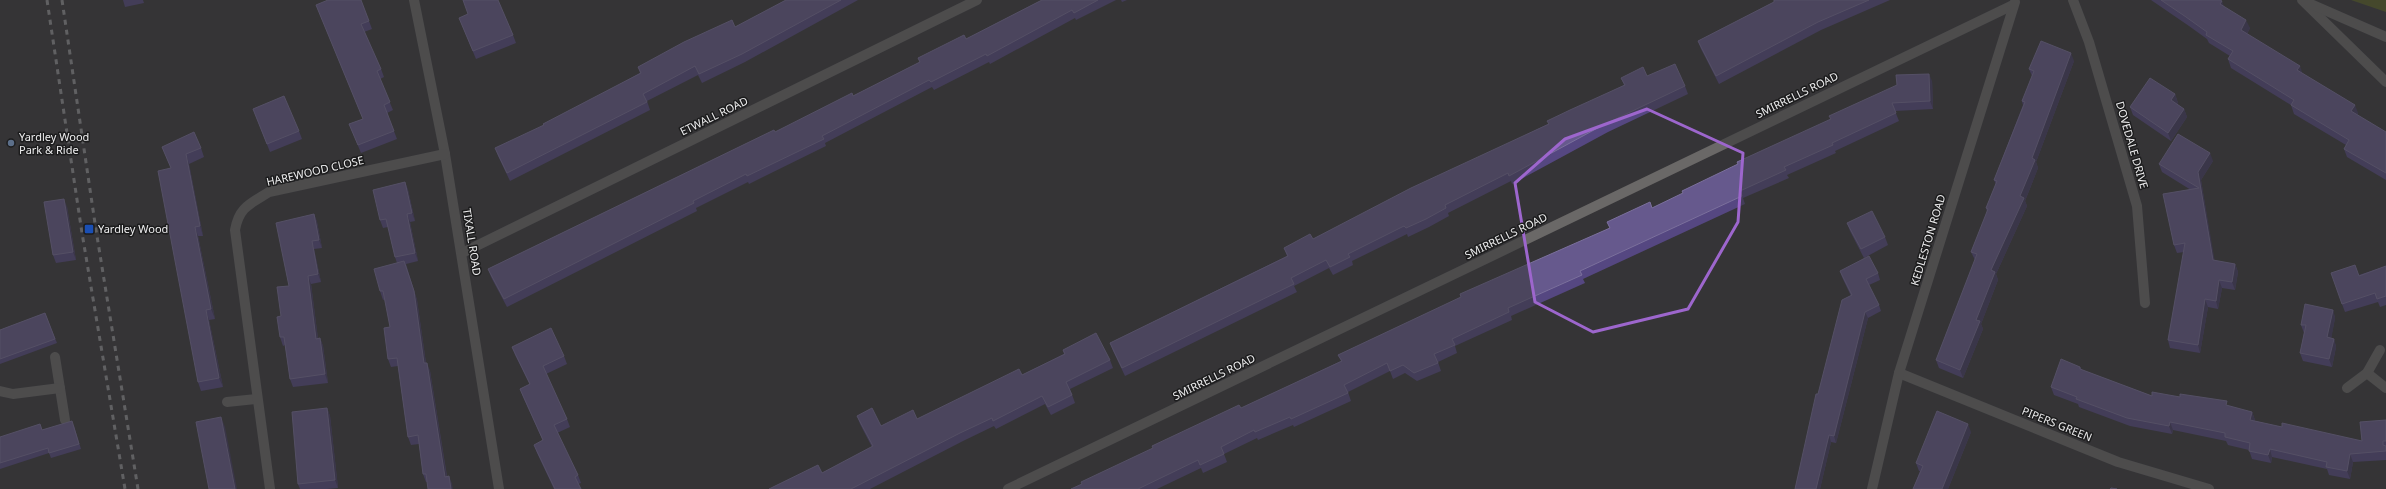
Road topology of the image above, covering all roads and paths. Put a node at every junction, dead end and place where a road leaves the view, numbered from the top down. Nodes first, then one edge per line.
1 (414, 0) edge
2 (977, 0) edge
3 (2073, 0) edge
4 (2302, 0) edge
5 (2015, 2) edge
6 (2386, 37) edge
7 (2386, 82) edge
8 (445, 154) junction
9 (462, 253) junction
10 (2145, 302) dead end
11 (2380, 350) dead end
12 (55, 357) dead end
13 (2367, 372) junction
14 (1899, 373) junction
15 (60, 388) junction
16 (2347, 388) dead end
17 (2386, 388) edge
18 (0, 391) edge
19 (257, 399) junction
20 (227, 402) dead end
21 (65, 420) dead end
22 (270, 489) edge
23 (499, 489) edge
24 (1008, 489) edge
25 (1872, 489) edge
26 (2208, 489) edge

1 - 8 street, TIXALL ROAD
2 - 9 street, ETWALL ROAD
3 - 10 street, DOVEDALE DRIVE
4 - 6 street
4 - 7 street
5 - 14 street, KEDLESTON ROAD
5 - 24 street, SMIRRELLS ROAD
8 - 9 street, TIXALL ROAD
8 - 19 street, HAREWOOD CLOSE
9 - 23 street, TIXALL ROAD
11 - 13 street
12 - 15 street
13 - 16 street
13 - 17 street
14 - 25 street, KEDLESTON ROAD
14 - 26 street, PIPERS GREEN
15 - 18 street
15 - 21 street
19 - 20 street
19 - 22 street, HAREWOOD CLOSE

